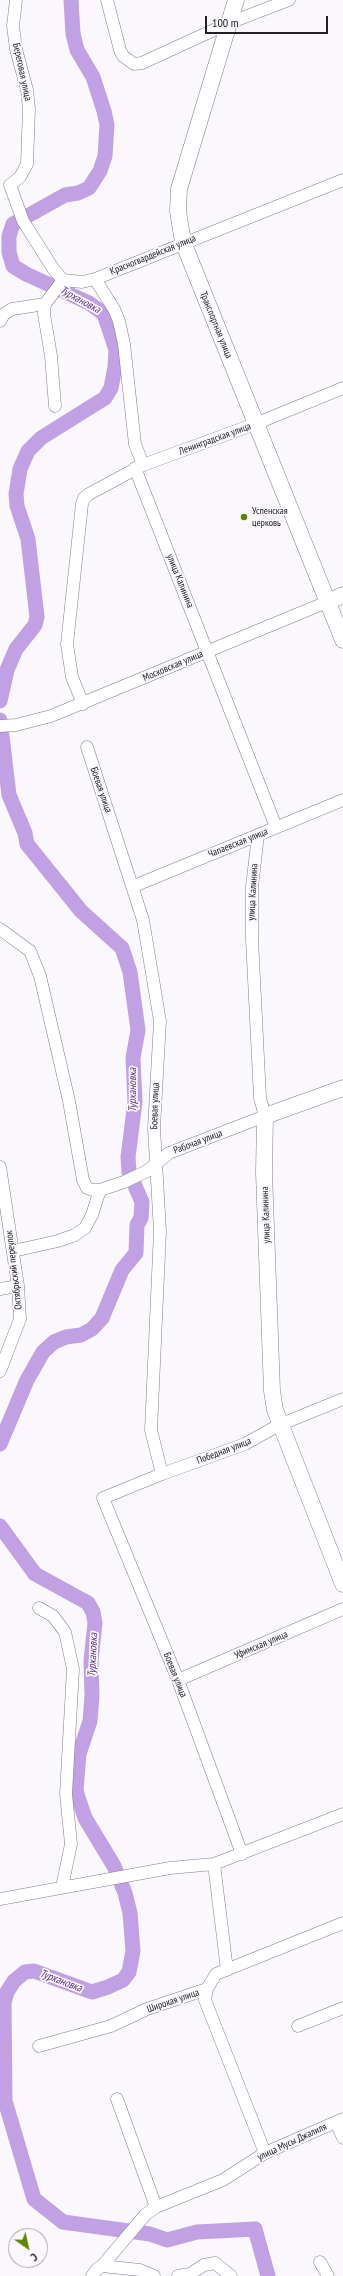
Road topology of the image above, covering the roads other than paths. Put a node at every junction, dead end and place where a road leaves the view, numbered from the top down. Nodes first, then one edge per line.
1 (16, 0) edge
2 (107, 0) edge
3 (236, 0) edge
4 (289, 0) edge
5 (229, 23) junction
6 (343, 180) edge
7 (5, 183) edge
8 (182, 242) junction
9 (95, 278) junction
10 (63, 280) junction
11 (45, 304) junction
12 (0, 321) edge
13 (343, 388) edge
14 (55, 406) dead end
15 (255, 424) junction
16 (139, 467) junction
17 (343, 595) edge
18 (327, 602) junction
19 (343, 640) edge
20 (208, 651) junction
21 (83, 704) junction
22 (0, 726) edge
23 (87, 747) dead end
24 (343, 800) edge
25 (276, 827) junction
26 (258, 835) junction
27 (134, 886) junction
28 (3, 933) edge
29 (343, 1088) edge
30 (265, 1116) junction
31 (155, 1165) junction
32 (0, 1167) edge
33 (100, 1190) junction
34 (13, 1251) junction
35 (18, 1286) junction
36 (0, 1289) edge
37 (0, 1371) edge
38 (343, 1399) edge
39 (279, 1425) junction
40 (162, 1474) junction
41 (103, 1498) joint
42 (343, 1584) edge
43 (39, 1608) dead end
44 (343, 1609) edge
45 (178, 1680) junction
46 (343, 1814) edge
47 (242, 1854) junction
48 (214, 1864) junction
49 (62, 1887) junction
50 (0, 1899) edge
51 (342, 1926) edge
52 (227, 1970) junction
53 (207, 1989) junction
54 (343, 2008) edge
55 (298, 2026) dead end
56 (39, 2046) dead end
57 (117, 2099) dead end
58 (340, 2121) edge
59 (343, 2138) edge
60 (266, 2153) junction
61 (156, 2207) junction
62 (320, 2262) dead end
63 (96, 2271) edge
64 (154, 2276) edge
65 (178, 2276) edge
66 (231, 2276) edge
67 (328, 2276) edge

1 - 7 street, Береговая улица
2 - 5 street
3 - 5 main road, Транспортная улица
4 - 5 street
5 - 8 main road, Транспортная улица
6 - 8 street, Красногвардейская улица
7 - 10 street
8 - 9 street, Красногвардейская улица
8 - 15 main road, Транспортная улица
9 - 10 street, Красногвардейская улица
9 - 16 street, улица Калинина
10 - 11 street
11 - 12 street
11 - 14 street
13 - 15 street, Ленинградская улица
15 - 16 street, Ленинградская улица
15 - 18 main road, Транспортная улица
16 - 20 street, улица Калинина
16 - 21 street, Ленинградская улица
17 - 18 main road, Московская улица
18 - 19 main road, Транспортная улица
18 - 20 street, Московская улица
20 - 21 street, Московская улица
20 - 25 street, улица Калинина
21 - 22 street, Московская улица
23 - 27 street, Боевая улица
24 - 25 street, Чапаевская улица
25 - 26 street, Чапаевская улица
26 - 27 street, Чапаевская улица
26 - 30 street, улица Калинина
27 - 31 street, Боевая улица
28 - 33 street
29 - 30 main road, Рабочая улица
30 - 31 street, Рабочая улица
30 - 39 main road, улица Калинина
31 - 33 street, Рабочая улица
31 - 40 street, Боевая улица
32 - 34 street, Октябрьский переулок
33 - 34 street
34 - 35 street, Октябрьский переулок
35 - 36 street
35 - 37 street, Октябрьский переулок
38 - 39 street, Победная улица
39 - 40 street, Победная улица
39 - 42 main road, улица Калинина
40 - 41 street, Победная улица
41 - 45 street, Боевая улица
43 - 49 street
44 - 45 street, Уфимская улица
45 - 47 street, Боевая улица
46 - 47 street
47 - 48 street
48 - 49 street
48 - 52 street
49 - 50 street
51 - 52 street, Широкая улица
52 - 53 street, Широкая улица
53 - 56 street, Широкая улица
53 - 60 street
54 - 55 street
57 - 61 street
58 - 59 street
58 - 60 street, улица Мусы Джалиля
60 - 61 street, улица Мусы Джалиля
61 - 63 street, улица Мусы Джалиля
62 - 67 street
63 - 64 street
65 - 66 street

